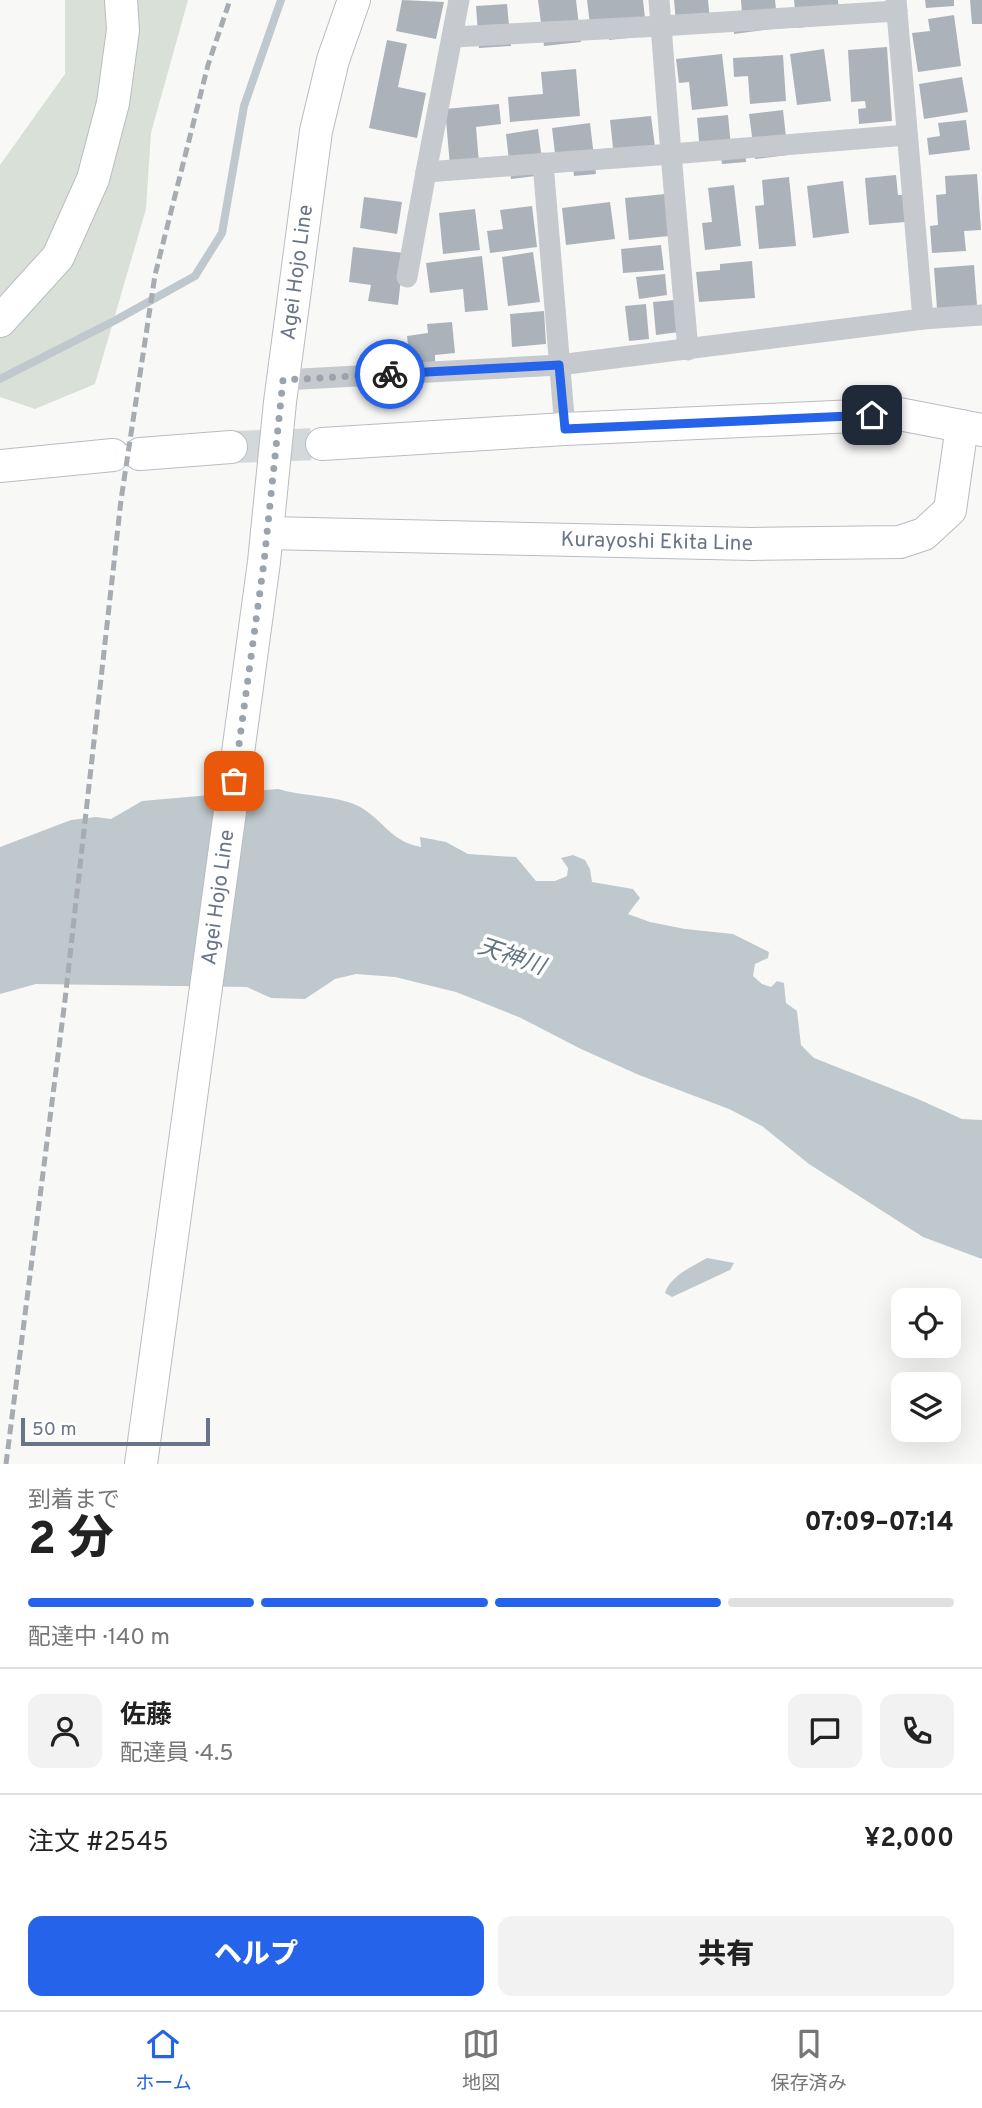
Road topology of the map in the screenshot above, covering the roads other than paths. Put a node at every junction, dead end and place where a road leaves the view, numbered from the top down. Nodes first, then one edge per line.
1 (121, 0) edge
2 (354, 0) edge
3 (459, 0) edge
4 (659, 0) edge
5 (896, 5) edge
6 (661, 26) junction
7 (453, 37) junction
8 (907, 135) junction
9 (671, 154) junction
10 (543, 163) junction
11 (426, 173) junction
12 (407, 277) dead end
13 (982, 315) edge
14 (923, 318) junction
15 (0, 321) edge
16 (688, 350) junction
17 (559, 365) junction
18 (283, 380) junction
19 (972, 428) edge
20 (565, 429) junction
21 (322, 444) tunnel mouth
22 (231, 447) tunnel mouth
23 (0, 466) edge
24 (265, 548) junction
25 (141, 1464) edge

1 - 15 main road
2 - 18 main road, Agei Hojo Line
3 - 7 street
4 - 6 street
5 - 6 street
5 - 8 street
6 - 7 street
6 - 9 street
7 - 11 street
8 - 9 street
8 - 14 street
9 - 10 street
9 - 16 street
10 - 11 street
10 - 17 street
11 - 12 street
13 - 14 street
14 - 16 street
16 - 17 street
17 - 18 street
17 - 20 street
18 - 24 main road, Agei Hojo Line
19 - 20 main road, Kurayoshi Ekita Line
19 - 24 main road, Kurayoshi Ekita Line
20 - 21 main road, Kurayoshi Ekita Line
22 - 23 main road
24 - 25 main road, Agei Hojo Line

